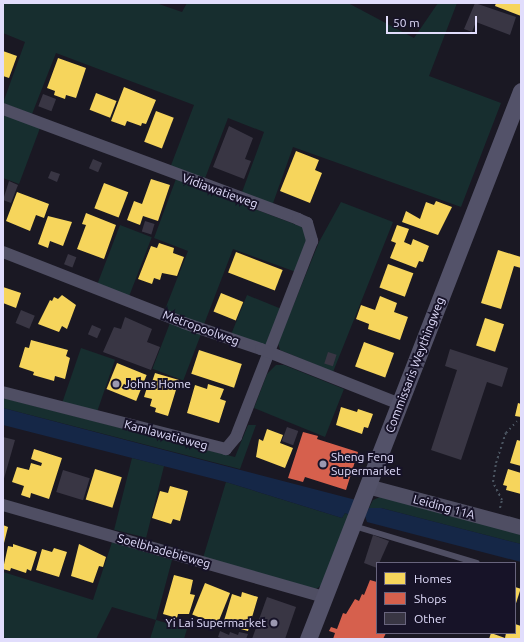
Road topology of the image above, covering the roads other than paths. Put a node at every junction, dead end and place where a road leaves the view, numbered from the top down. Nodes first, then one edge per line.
1 (521, 91) edge
2 (3, 109) edge
3 (3, 252) edge
4 (268, 352) junction
5 (3, 392) edge
6 (400, 404) junction
7 (365, 493) junction
8 (3, 505) edge
9 (354, 522) junction
10 (521, 527) edge
11 (474, 562) edge
12 (324, 597) junction
13 (308, 639) edge

1 - 6 main road, Commissaris Weythingweg
2 - 4 street, Vidiawatieweg
3 - 4 street, Metropoolweg
4 - 5 street, Kamlawatieweg
4 - 6 street, Metropoolweg
6 - 7 main road, Commissaris Weythingweg
7 - 9 main road, Commissaris Weythingweg
7 - 10 street, Leiding 11A
8 - 12 street, Soelbhadebieweg
9 - 11 lane
9 - 12 main road, Commissaris Weythingweg
12 - 13 main road, Commissaris Weythingweg

